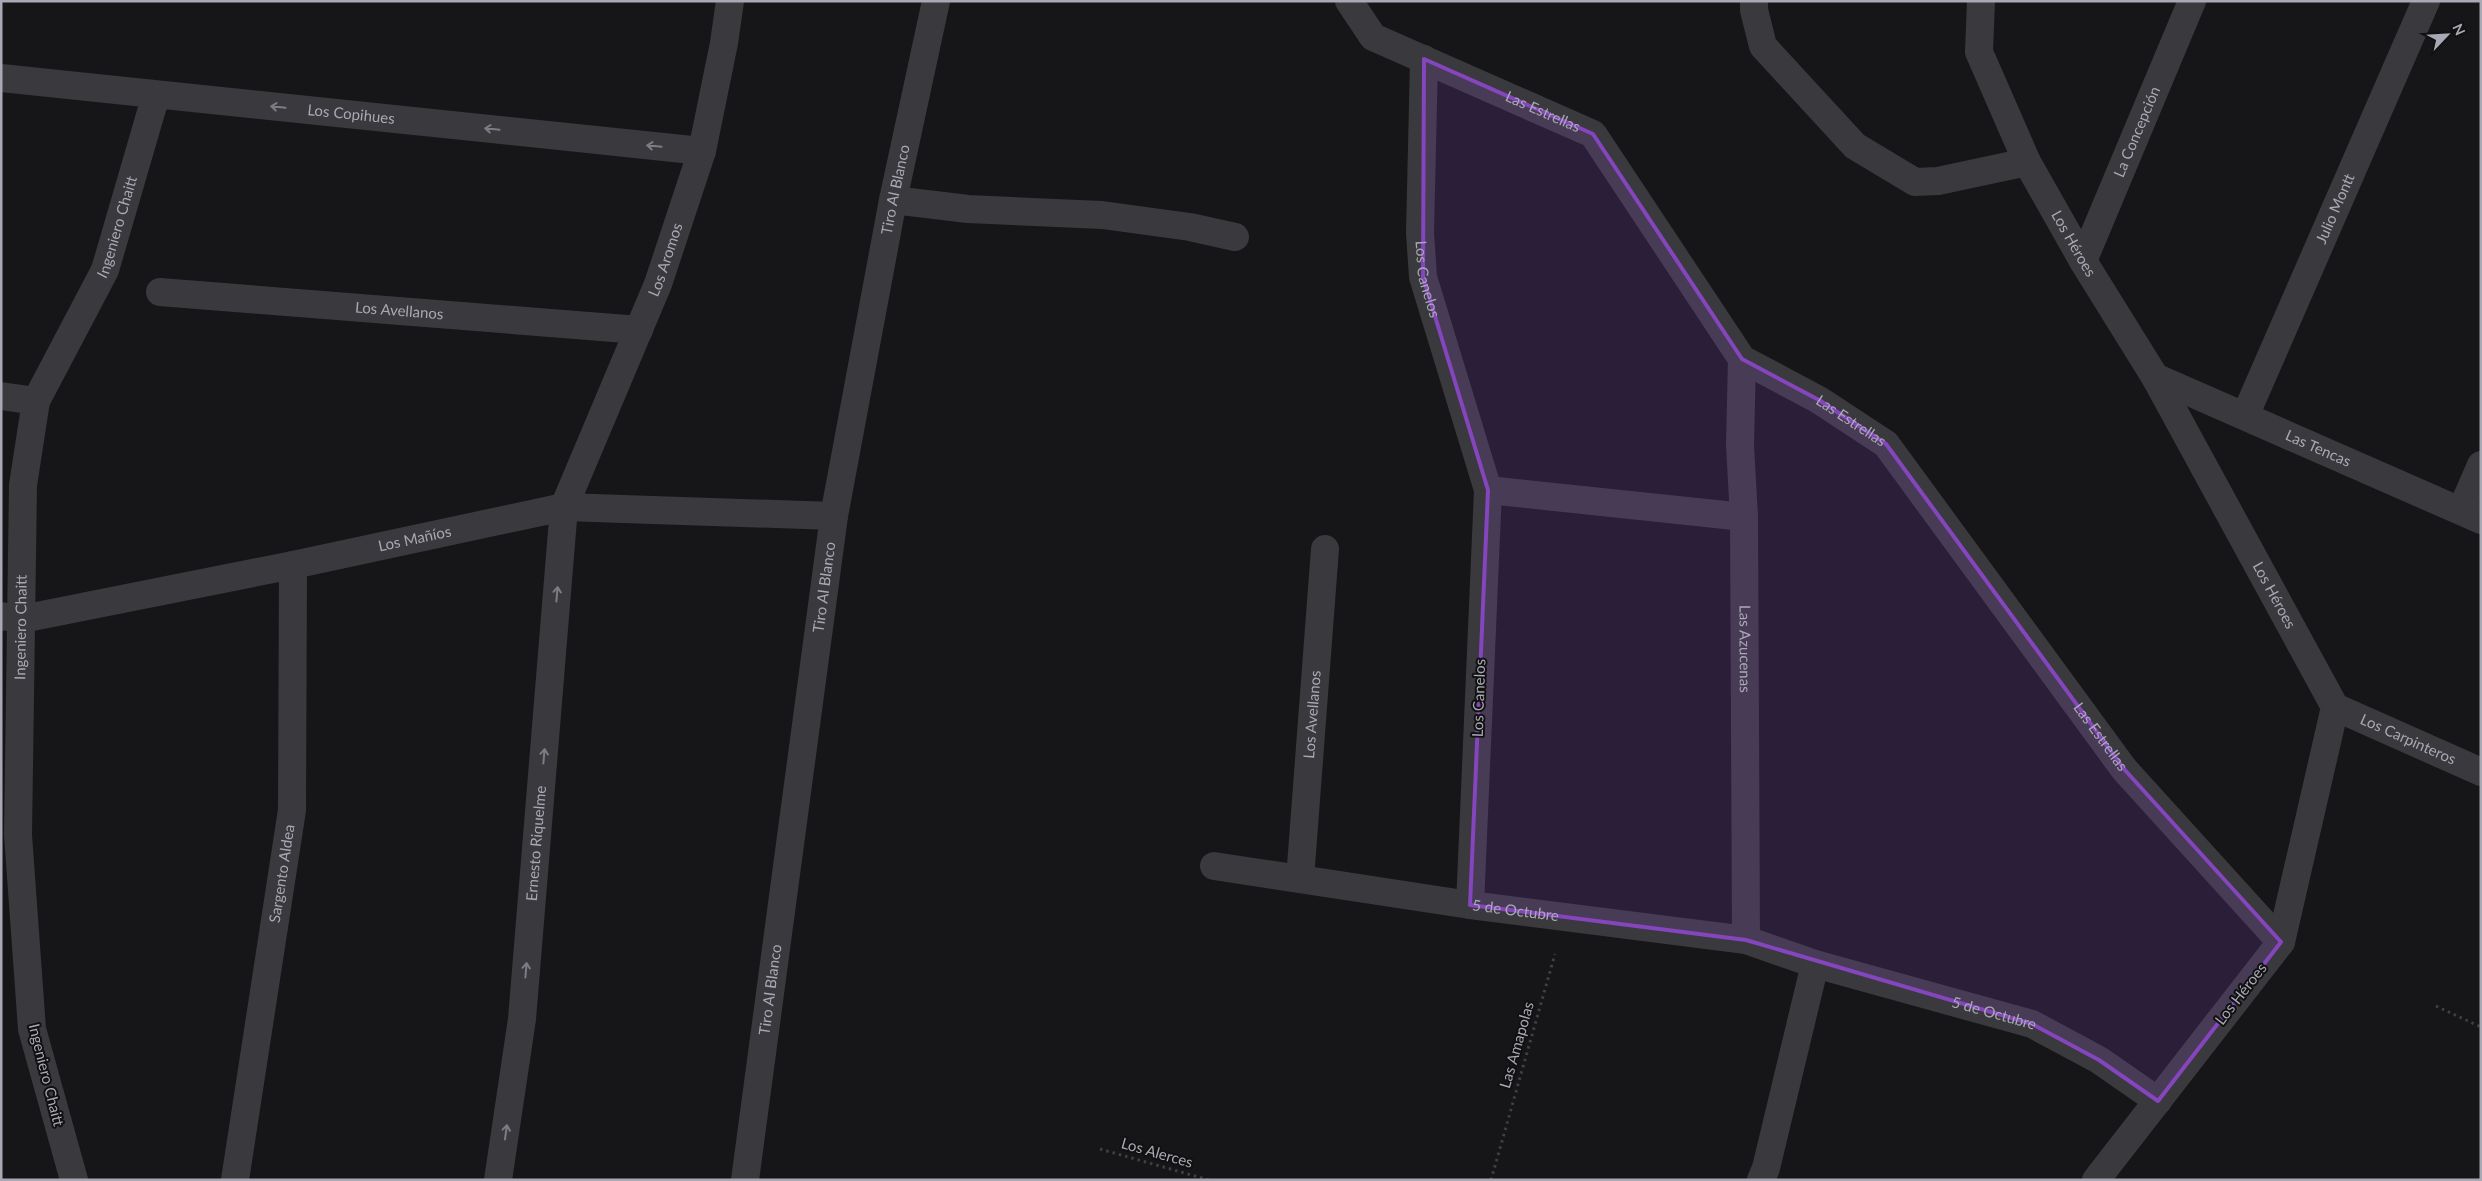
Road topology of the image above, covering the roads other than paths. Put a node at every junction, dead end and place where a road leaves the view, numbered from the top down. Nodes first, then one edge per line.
1 (730, 1) edge
2 (936, 1) edge
3 (1349, 1) edge
4 (1754, 1) edge
5 (1981, 1) edge
6 (2192, 1) edge
7 (2426, 1) edge
8 (1424, 59) junction
9 (1, 78) edge
10 (156, 95) junction
11 (702, 151) junction
12 (2027, 162) junction
13 (893, 200) junction
14 (1235, 237) dead end
15 (2083, 261) junction
16 (160, 292) dead end
17 (639, 330) junction
18 (1742, 359) junction
19 (2155, 376) junction
20 (1, 396) edge
21 (36, 402) junction
22 (2245, 416) junction
23 (2481, 465) edge
24 (1488, 490) junction
25 (564, 507) junction
26 (834, 516) junction
27 (2471, 516) edge
28 (1744, 517) junction
29 (1325, 549) dead end
30 (293, 565) junction
31 (12, 618) edge
32 (2335, 707) junction
33 (2481, 772) edge
34 (1214, 866) dead end
35 (1300, 879) junction
36 (1470, 905) junction
37 (1746, 940) junction
38 (2281, 942) junction
39 (1815, 964) junction
40 (2158, 1101) junction
41 (74, 1180) edge
42 (235, 1180) edge
43 (498, 1180) edge
44 (745, 1180) edge
45 (1761, 1180) edge
46 (2096, 1180) edge

1 - 11 street, Los Aromos
2 - 13 street, Tiro Al Blanco
3 - 8 street, Las Estrellas
4 - 12 street
5 - 12 street, Los Héroes
6 - 15 street, La Concepción
7 - 22 street, Julio Montt
8 - 18 street, Las Estrellas
8 - 24 street, Los Canelos
9 - 10 street, Los Copihues
11 -> 10 street, Los Copihues
10 - 21 street, Ingeniero Chaitt
11 - 17 street, Los Aromos
12 - 15 street, Los Héroes
13 - 14 street
13 - 26 street, Tiro Al Blanco
15 - 19 street, Los Héroes
16 - 17 street, Los Avellanos
17 - 25 street, Los Aromos
18 - 28 street, Las Azucenas
18 - 38 street, Las Estrellas
19 - 22 street, Las Tencas
19 - 32 street, Los Héroes
20 - 21 street
21 - 31 street, Ingeniero Chaitt
22 - 27 street, Las Tencas
23 - 27 street
24 - 28 street
24 - 36 street, Los Canelos
25 - 26 street, Los Mañíos
25 - 30 street, Los Mañíos
43 -> 25 street, Ernesto Riquelme
26 - 44 street, Tiro Al Blanco
28 - 37 street, Las Azucenas
29 - 35 street, Los Avellanos
30 - 31 street, Los Mañíos
30 - 42 street, Sargento Aldea
31 - 41 street, Ingeniero Chaitt
32 - 33 street, Los Carpinteros
32 - 38 street, Los Héroes
34 - 35 street, 5 de Octubre
35 - 36 street, 5 de Octubre
36 - 37 street, 5 de Octubre
37 - 39 street, 5 de Octubre
38 - 40 street, Los Héroes
39 - 40 street, 5 de Octubre
39 - 45 street
40 - 46 street, Los Héroes

